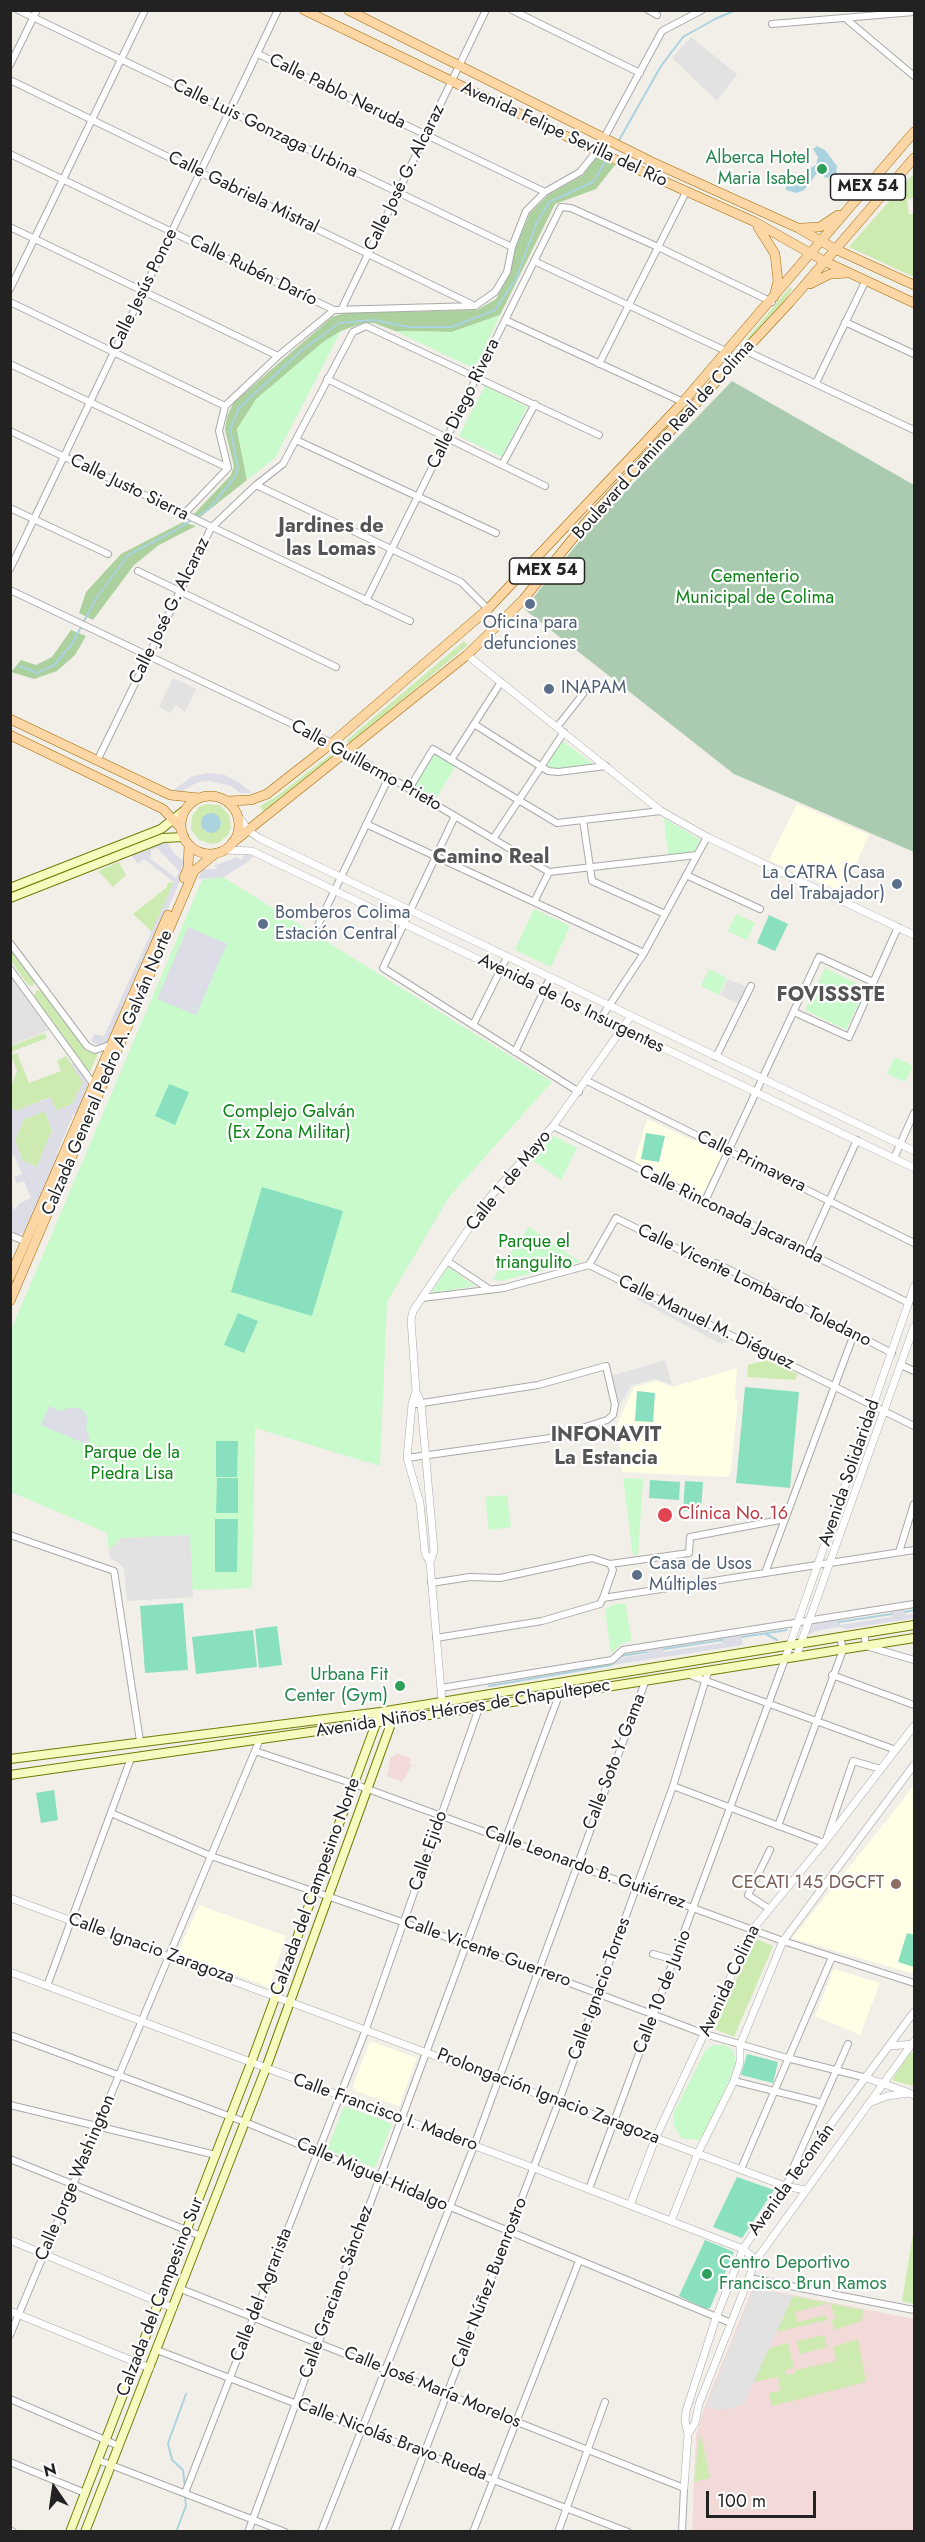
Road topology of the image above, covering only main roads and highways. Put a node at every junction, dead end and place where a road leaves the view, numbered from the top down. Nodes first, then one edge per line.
1 (304, 10) edge
2 (348, 10) edge
3 (915, 132) edge
4 (915, 158) edge
5 (863, 194) junction
6 (755, 222) junction
7 (798, 228) junction
8 (822, 241) junction
9 (835, 249) junction
10 (811, 254) junction
11 (824, 261) junction
12 (851, 273) junction
13 (915, 285) edge
14 (792, 299) junction
15 (772, 301) junction
16 (915, 303) edge
17 (516, 580) junction
18 (531, 591) junction
19 (500, 597) junction
20 (511, 611) junction
21 (10, 719) edge
22 (10, 735) edge
23 (51, 739) junction
24 (46, 752) junction
25 (199, 798) junction
26 (227, 801) junction
27 (185, 810) junction
28 (174, 819) junction
29 (185, 837) junction
30 (224, 849) junction
31 (10, 888) edge
32 (10, 898) edge
33 (10, 1277) edge
34 (10, 1301) edge
35 (915, 1625) edge
36 (915, 1638) edge
37 (380, 1712) junction
38 (392, 1720) junction
39 (377, 1723) junction
40 (10, 1760) edge
41 (10, 1775) edge
42 (334, 1839) junction
43 (347, 1844) junction
44 (325, 1864) junction
45 (338, 1869) junction
46 (251, 2063) joint
47 (266, 2068) joint
48 (70, 2532) edge
49 (85, 2532) edge

1 - 6 main road, Avenida Felipe Sevilla del Río
2 - 7 main road, Avenida Felipe Sevilla del Río
3 - 5 main road, Boulevard Camino Real de Colima / MEX 54
4 - 9 main road, Boulevard Camino Real de Colima / MEX 54
5 - 7 main road
5 - 8 main road, Boulevard Camino Real de Colima / MEX 54
6 - 10 main road, Avenida Felipe Sevilla del Río
6 - 15 main road
7 - 8 main road, Avenida Felipe Sevilla del Río
8 - 9 main road, Avenida Felipe Sevilla del Río
8 - 10 main road, Boulevard Camino Real de Colima / MEX 54
9 - 11 main road, Boulevard Camino Real de Colima / MEX 54
9 - 13 main road, Avenida Felipe Sevilla del Río
10 - 11 main road, Avenida Felipe Sevilla del Río
10 - 15 main road, Boulevard Camino Real de Colima / MEX 54
11 - 12 main road, Avenida Felipe Sevilla del Río
11 - 14 main road, Boulevard Camino Real de Colima / MEX 54
12 - 14 main road
12 - 16 main road, Avenida Felipe Sevilla del Río
14 - 18 main road, Boulevard Camino Real de Colima / MEX 54
15 - 17 main road, Boulevard Camino Real de Colima / MEX 54
17 - 18 main road
17 - 19 main road, Boulevard Camino Real de Colima / MEX 54
18 - 20 main road, Boulevard Camino Real de Colima / MEX 54
19 - 20 main road
19 - 26 main road, Boulevard Camino Real de Colima / MEX 54
20 - 30 main road, Boulevard Camino Real de Colima / MEX 54
21 - 23 main road
22 - 24 main road
23 - 24 main road
23 - 25 main road
24 - 28 main road
25 - 26 main road
25 - 27 main road
26 - 30 main road
27 - 28 main road
27 - 29 main road
28 - 29 main road
28 - 31 main road
29 - 30 main road
29 - 32 main road
29 - 33 main road, Calzada General Pedro A. Galván Norte
30 - 34 main road, Calzada General Pedro A. Galván Norte
35 - 37 main road, Avenida Niños Héroes de Chapultepec
36 - 38 main road, Avenida Niños Héroes de Chapultepec
37 - 39 main road, Calzada del Campesino Norte
37 - 40 main road, Avenida Niños Héroes de Chapultepec
38 - 39 main road, Avenida Niños Héroes de Chapultepec
38 - 43 main road, Calzada del Campesino Norte
39 - 41 main road, Avenida Niños Héroes de Chapultepec
39 - 42 main road, Calzada del Campesino Norte
42 - 43 main road
42 - 44 main road, Calzada del Campesino Norte
43 - 45 main road, Calzada del Campesino Norte
44 - 45 main road
44 - 46 main road, Calzada del Campesino Norte
45 - 47 main road, Calzada del Campesino Norte
46 - 48 main road, Calzada del Campesino Sur
47 - 49 main road, Calzada del Campesino Sur

